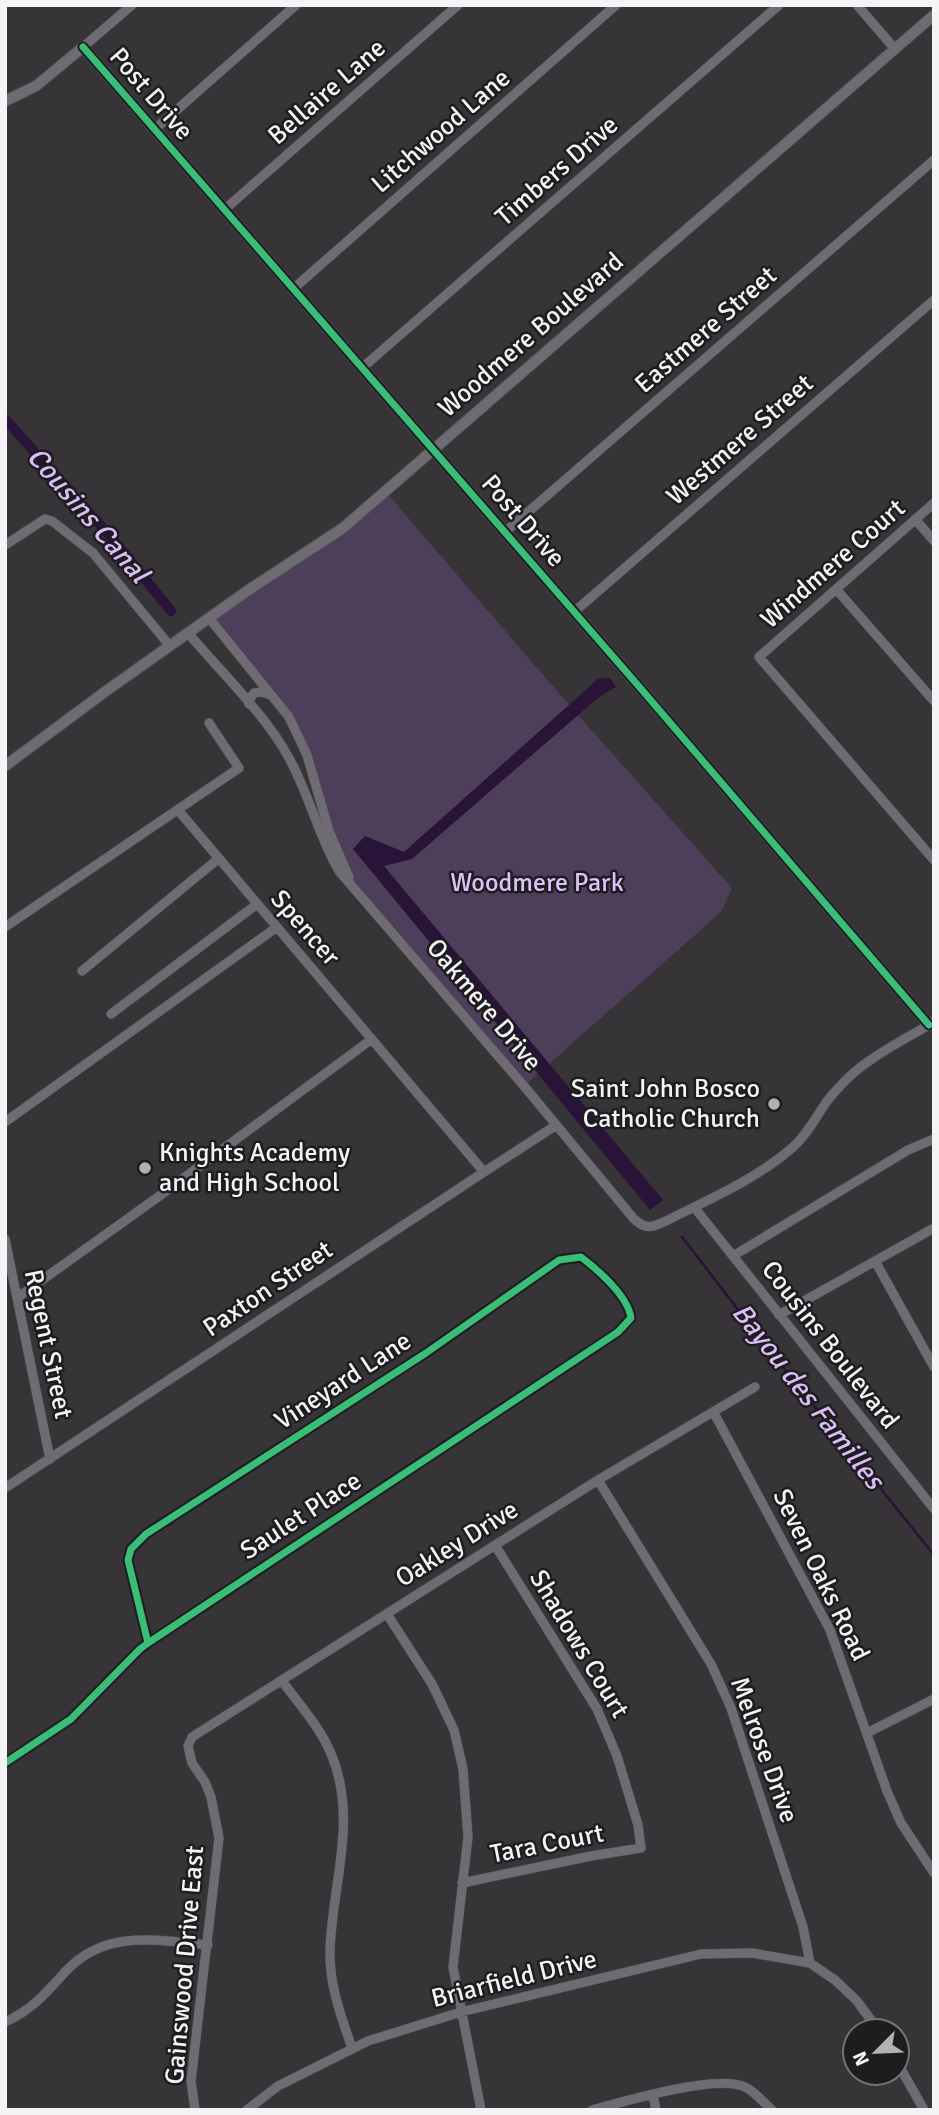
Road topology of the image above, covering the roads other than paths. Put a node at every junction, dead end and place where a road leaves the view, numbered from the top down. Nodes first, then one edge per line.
1 (132, 5) edge
2 (296, 5) edge
3 (458, 5) edge
4 (616, 5) edge
5 (779, 5) edge
6 (857, 5) edge
7 (934, 15) edge
8 (83, 47) junction
9 (895, 49) junction
10 (5, 102) edge
11 (155, 130) junction
12 (934, 160) edge
13 (224, 210) junction
14 (293, 289) junction
15 (934, 300) edge
16 (362, 368) junction
17 (433, 451) junction
18 (934, 503) edge
19 (915, 519) junction
20 (505, 533) junction
21 (934, 541) edge
22 (5, 545) edge
23 (836, 589) junction
24 (574, 612) junction
25 (209, 618) junction
26 (188, 633) junction
27 (170, 646) junction
28 (273, 695) junction
29 (934, 701) edge
30 (249, 705) junction
31 (209, 723) dead end
32 (5, 766) edge
33 (178, 810) junction
34 (218, 859) junction
35 (934, 860) edge
36 (355, 888) junction
37 (257, 904) junction
38 (5, 927) edge
39 (277, 927) junction
40 (82, 971) dead end
41 (111, 1014) dead end
42 (932, 1023) edge
43 (372, 1039) junction
44 (5, 1122) edge
45 (555, 1126) junction
46 (934, 1139) edge
47 (484, 1172) junction
48 (694, 1207) junction
49 (934, 1228) edge
50 (5, 1238) edge
51 (733, 1256) junction
52 (581, 1257) joint
53 (875, 1261) junction
54 (17, 1298) junction
55 (779, 1315) junction
56 (934, 1367) edge
57 (755, 1387) dead end
58 (714, 1413) junction
59 (50, 1459) junction
60 (598, 1480) junction
61 (5, 1488) edge
62 (934, 1509) edge
63 (495, 1545) junction
64 (387, 1614) junction
65 (148, 1643) junction
66 (282, 1681) junction
67 (934, 1699) edge
68 (867, 1732) junction
69 (188, 1746) joint
70 (5, 1763) edge
71 (641, 1848) joint
72 (934, 1873) edge
73 (462, 1883) junction
74 (208, 1945) junction
75 (810, 1963) junction
76 (461, 2012) junction
77 (868, 2017) edge
78 (5, 2022) edge
79 (352, 2048) junction
80 (911, 2087) edge
81 (653, 2095) junction
82 (195, 2110) edge
83 (247, 2110) edge
84 (481, 2110) edge
85 (592, 2110) edge
86 (656, 2110) edge
87 (772, 2110) edge
88 (923, 2110) edge

1 - 8 street
2 - 11 street
3 - 13 street, Bellaire Lane
4 - 14 street, Litchwood Lane
5 - 16 street, Timbers Drive
6 - 9 street
7 - 9 street, Woodmere Boulevard
8 - 10 street
8 - 11 street, Post Drive
9 - 17 street, Woodmere Boulevard
11 - 13 street, Post Drive
12 - 20 street, Eastmere Street
13 - 14 street, Post Drive
14 - 16 street, Post Drive
15 - 24 street, Westmere Street
16 - 17 street, Post Drive
17 - 20 street, Post Drive
17 - 25 street, Woodmere Boulevard
18 - 19 street, Windmere Court
19 - 21 street
19 - 23 street, Windmere Court
20 - 24 street, Post Drive
22 - 27 street
23 - 29 street
23 - 35 street, Windmere Court
24 - 42 street, Post Drive
25 - 26 street, Woodmere Boulevard
25 - 28 street, Oakmere Drive
26 - 27 street, Woodmere Boulevard
26 - 30 street, Oakmere Drive
27 - 32 street, Woodmere Boulevard
28 - 30 street
28 - 36 street, Oakmere Drive
30 - 36 street, Oakmere Drive
31 - 33 street
33 - 34 street, Spencer
33 - 38 street
34 - 37 street, Spencer
34 - 40 street
36 - 45 street, Oakmere Drive
37 - 39 street, Spencer
37 - 41 street
39 - 43 street, Spencer
39 - 44 street
42 - 48 street, Oakmere Drive
43 - 47 street, Spencer
43 - 54 street
45 - 47 street, Paxton Street
45 - 48 street, Oakmere Drive
46 - 51 street
47 - 59 street, Paxton Street
48 - 51 street, Cousins Boulevard
49 - 53 street
50 - 54 street, Regent Street
51 - 55 street, Cousins Boulevard
52 - 65 street, Vineyard Lane
52 - 65 street, Saulet Place
53 - 55 street
53 - 56 street
54 - 59 street, Regent Street
55 - 62 street, Cousins Boulevard
57 - 58 street, Oakley Drive
58 - 60 street, Oakley Drive
58 - 68 street, Seven Oaks Road
59 - 61 street, Paxton Street
60 - 63 street, Oakley Drive
60 - 75 street, Melrose Drive
63 - 64 street, Oakley Drive
63 - 71 street, Shadows Court
64 - 66 street, Oakley Drive
64 - 73 street
65 - 70 street, Saulet Place
66 - 69 street, Oakley Drive
66 - 79 street
67 - 68 street
68 - 72 street, Seven Oaks Road
69 - 74 street, Gainswood Drive East
71 - 73 street, Tara Court
73 - 76 street
74 - 78 street
74 - 82 street, Gainswood Drive East
75 - 76 street, Briarfield Drive
75 - 77 street
76 - 79 street, Briarfield Drive
76 - 84 street
79 - 83 street, Briarfield Drive
80 - 88 street
81 - 85 street
81 - 86 street
81 - 87 street

